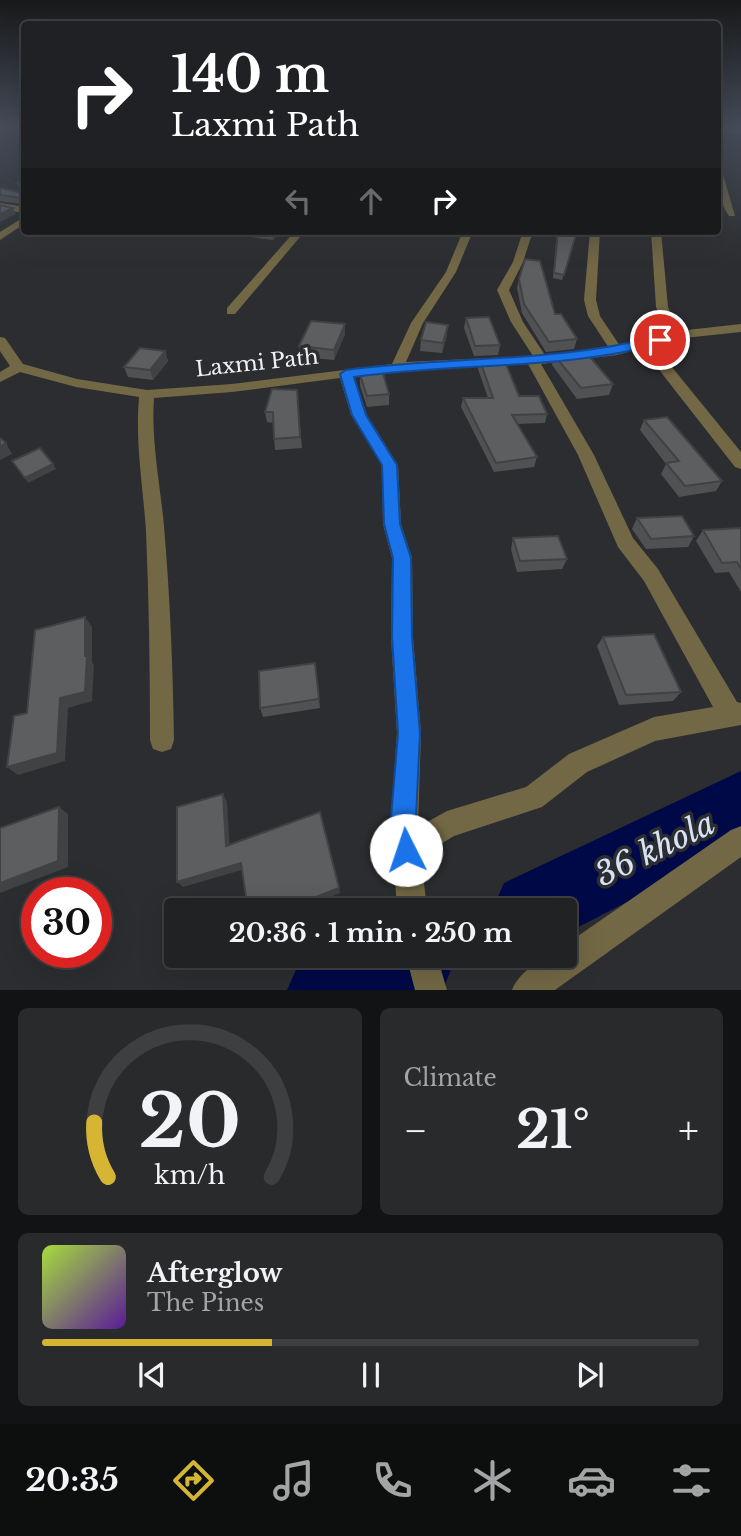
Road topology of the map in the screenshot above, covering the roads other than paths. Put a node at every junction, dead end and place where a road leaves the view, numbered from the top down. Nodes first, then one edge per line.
1 (721, 183) edge
2 (0, 206) edge
3 (21, 210) edge
4 (732, 214) dead end
5 (21, 222) edge
6 (297, 235) edge
7 (466, 235) edge
8 (527, 235) edge
9 (595, 235) edge
10 (656, 235) edge
11 (0, 237) edge
12 (231, 311) dead end
13 (741, 328) edge
14 (674, 335) junction
15 (0, 341) edge
16 (646, 344) junction
17 (617, 351) junction
18 (537, 360) junction
19 (18, 367) junction
20 (397, 367) junction
21 (346, 374) junction
22 (0, 378) edge
23 (147, 394) junction
24 (741, 463) edge
25 (735, 714) edge
26 (162, 740) dead end
27 (741, 840) edge
28 (406, 850) junction
29 (411, 898) edge
30 (425, 968) edge
31 (431, 988) edge
32 (528, 990) edge

1 - 4 street
2 - 3 street
5 - 11 street
6 - 12 street
7 - 20 street
8 - 18 street
9 - 17 street
10 - 14 street
13 - 14 street, Laxmi Path
14 - 16 street, Laxmi Path
15 - 19 street
16 - 17 street, Laxmi Path
16 - 24 street
17 - 18 street, Laxmi Path
18 - 20 street, Laxmi Path
18 - 25 street
19 - 22 street
19 - 23 street, Laxmi Path
20 - 21 street, Laxmi Path
21 - 23 street, Laxmi Path
21 - 28 street
23 - 26 street
25 - 28 street
27 - 32 street
28 - 29 street
30 - 31 street

